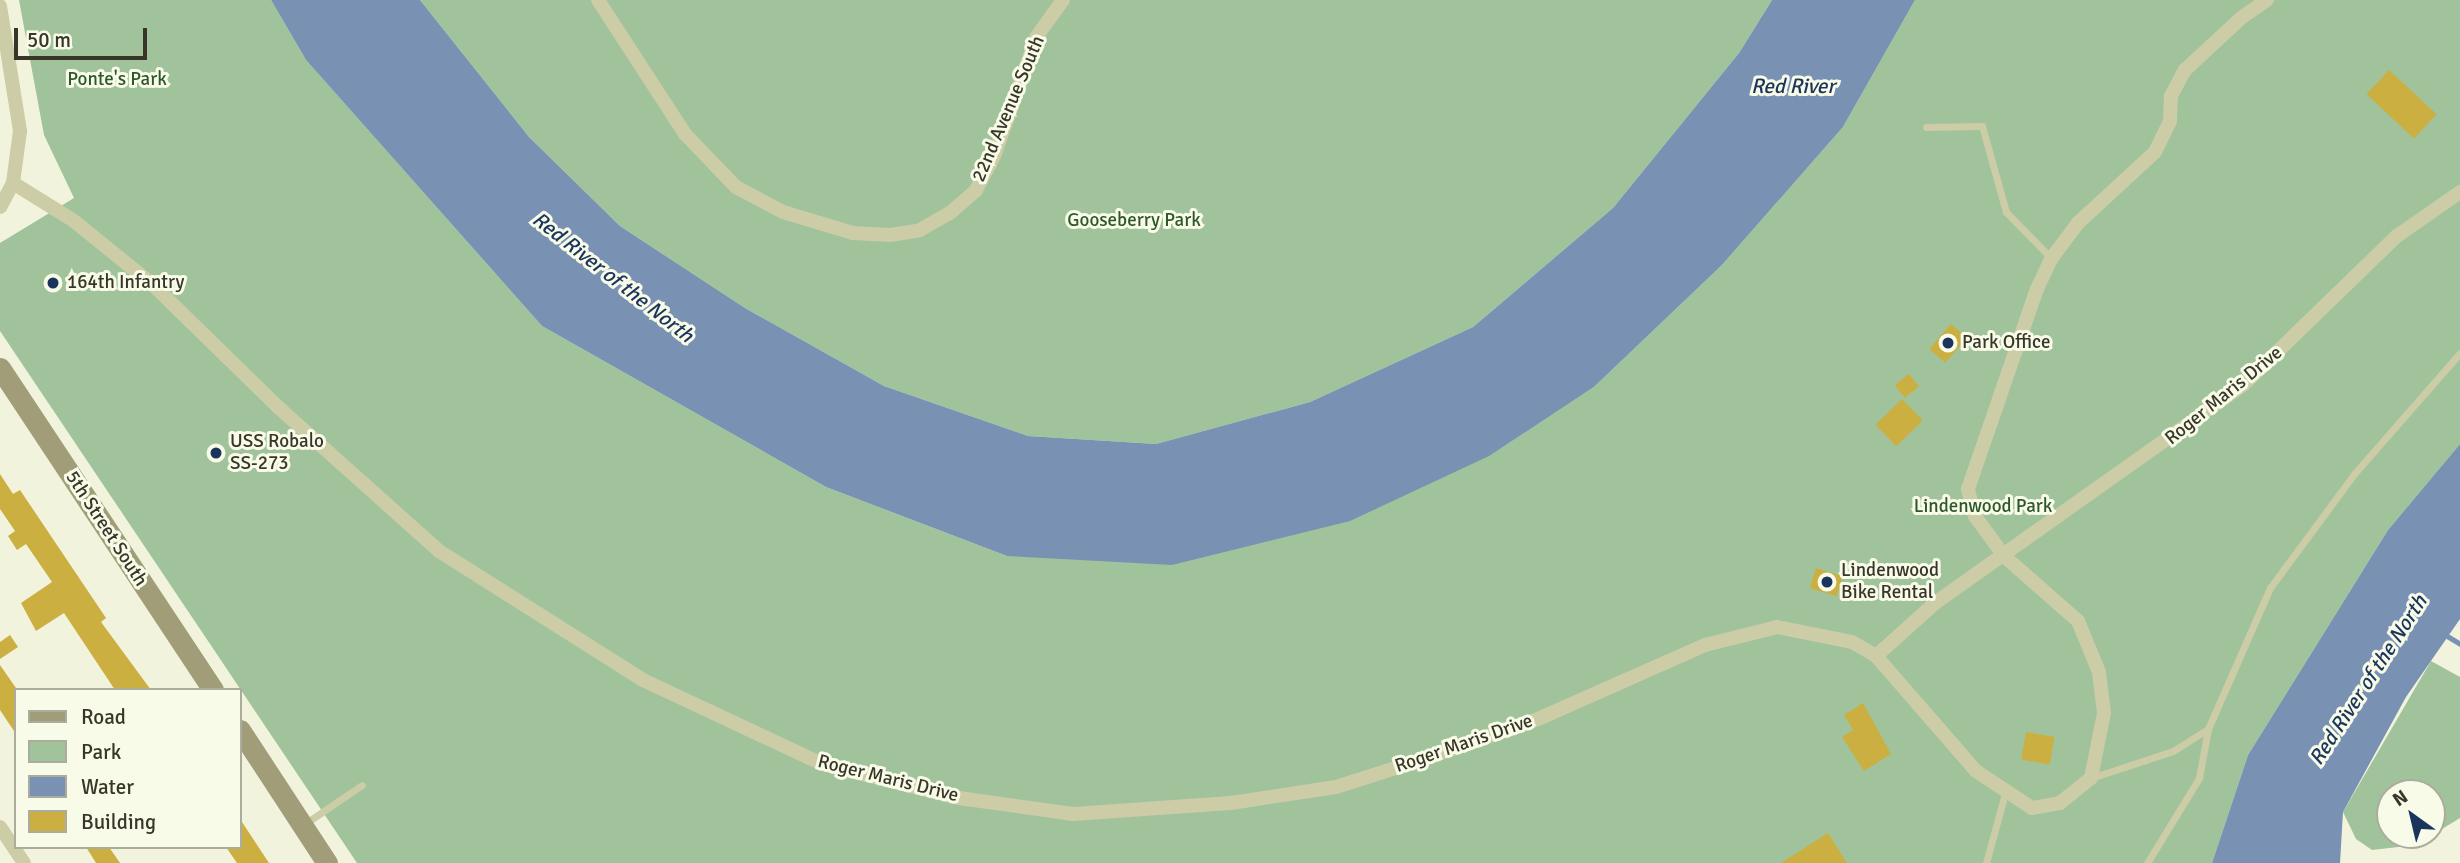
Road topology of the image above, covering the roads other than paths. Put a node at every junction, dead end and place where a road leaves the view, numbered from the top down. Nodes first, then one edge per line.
1 (598, 0) edge
2 (1063, 0) edge
3 (2267, 0) edge
4 (0, 6) edge
5 (1926, 127) dead end
6 (13, 183) junction
7 (2460, 192) edge
8 (0, 207) edge
9 (2051, 259) junction
10 (2460, 353) edge
11 (0, 368) edge
12 (2004, 556) junction
13 (1877, 656) junction
14 (212, 688) edge
15 (2208, 729) junction
16 (242, 733) edge
17 (2091, 778) junction
18 (362, 785) dead end
19 (2005, 793) junction
20 (302, 825) junction
21 (0, 827) edge
22 (14, 848) edge
23 (327, 863) edge
24 (1986, 863) edge
25 (2147, 863) edge

1 - 2 street, 22nd Avenue South
3 - 9 street
4 - 6 street
5 - 9 lane
6 - 8 street
6 - 13 street, Roger Maris Drive
7 - 12 street, Roger Maris Drive
9 - 12 street
10 - 15 lane
11 - 14 street, 5th Street South
12 - 13 street, Roger Maris Drive
12 - 17 street
13 - 19 street, Roger Maris Drive
15 - 17 lane
15 - 25 lane
16 - 20 street
17 - 19 street, Roger Maris Drive
18 - 20 lane
19 - 24 lane
20 - 23 street
21 - 22 street

